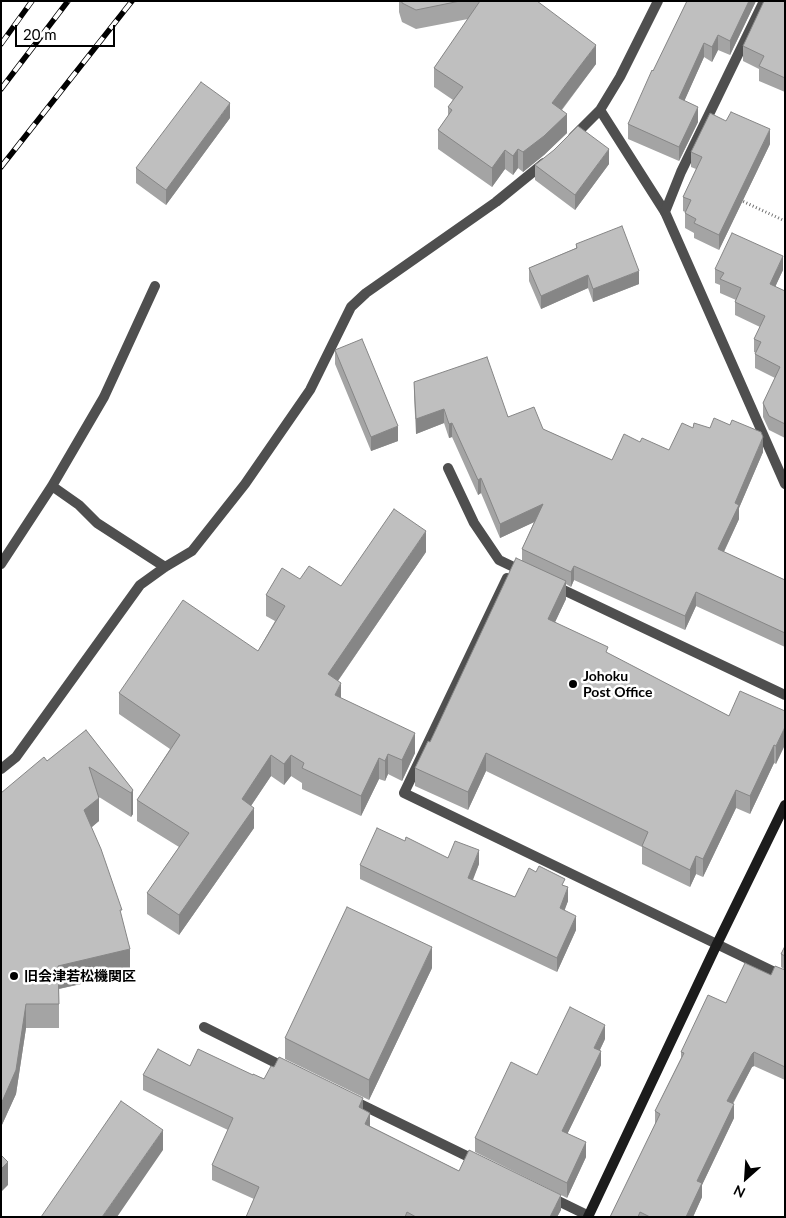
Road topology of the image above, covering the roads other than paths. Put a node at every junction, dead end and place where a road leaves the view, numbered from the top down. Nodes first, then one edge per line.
1 (658, 1) edge
2 (764, 1) edge
3 (600, 110) junction
4 (568, 141) edge
5 (549, 160) edge
6 (665, 212) junction
7 (154, 286) dead end
8 (448, 468) dead end
9 (785, 484) edge
10 (52, 486) junction
11 (1, 564) edge
12 (512, 566) junction
13 (165, 567) junction
14 (530, 574) edge
15 (546, 582) edge
16 (785, 695) edge
17 (1, 769) edge
18 (785, 805) edge
19 (717, 944) junction
20 (785, 977) edge
21 (204, 1027) dead end
22 (299, 1074) edge
23 (342, 1095) edge
24 (490, 1168) edge
25 (544, 1194) edge
26 (588, 1216) edge

1 - 3 street
2 - 6 street
3 - 4 street
3 - 6 street
5 - 13 street
6 - 9 street
7 - 10 street
8 - 12 street
10 - 11 street
10 - 13 street
12 - 14 street
12 - 19 street
13 - 17 street
15 - 16 street
18 - 19 street
19 - 20 street
19 - 26 street
21 - 22 street
23 - 24 street
25 - 26 street

